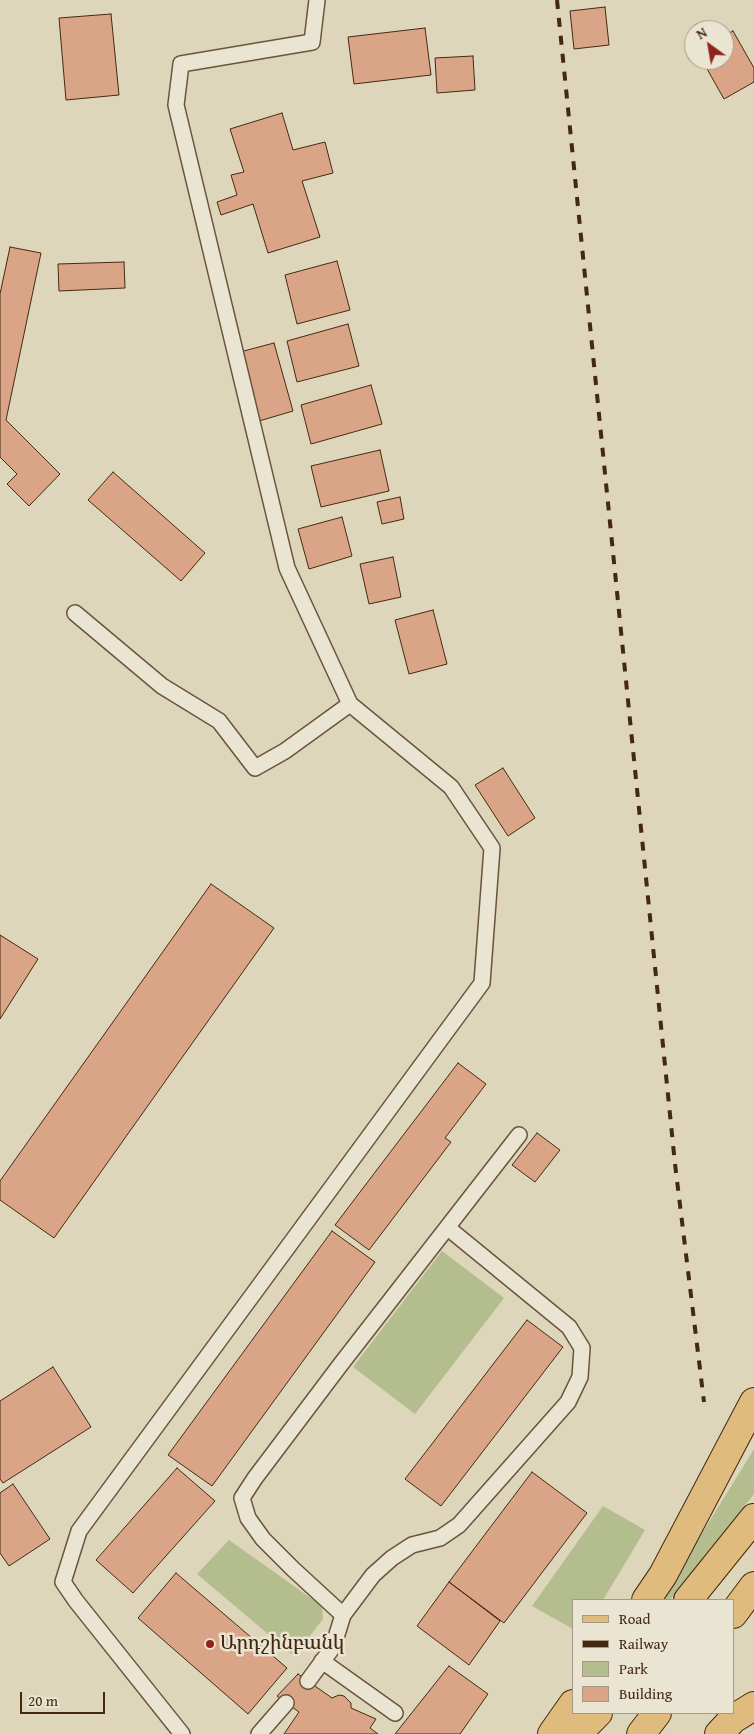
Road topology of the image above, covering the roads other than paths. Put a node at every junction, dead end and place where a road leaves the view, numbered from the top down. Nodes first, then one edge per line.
1 (316, 0) edge
2 (75, 614) dead end
3 (350, 704) junction
4 (519, 1135) dead end
5 (448, 1228) junction
6 (754, 1402) edge
7 (754, 1518) edge
8 (754, 1586) edge
9 (647, 1599) edge
10 (689, 1599) edge
11 (734, 1613) edge
12 (343, 1615) junction
13 (322, 1661) junction
14 (308, 1682) dead end
15 (286, 1703) dead end
16 (572, 1705) edge
17 (754, 1706) edge
18 (395, 1713) dead end
19 (597, 1714) edge
20 (656, 1714) edge
21 (182, 1734) edge
22 (259, 1734) edge
23 (552, 1734) edge
24 (577, 1734) edge
25 (641, 1734) edge
26 (719, 1734) edge

1 - 3 lane
2 - 3 lane
3 - 21 lane
4 - 5 lane
5 - 12 lane
5 - 12 lane
6 - 9 main road
7 - 10 main road
8 - 11 main road
12 - 13 lane
13 - 14 lane
13 - 18 lane
15 - 22 lane
16 - 23 main road
17 - 26 main road
19 - 24 main road
20 - 25 main road

